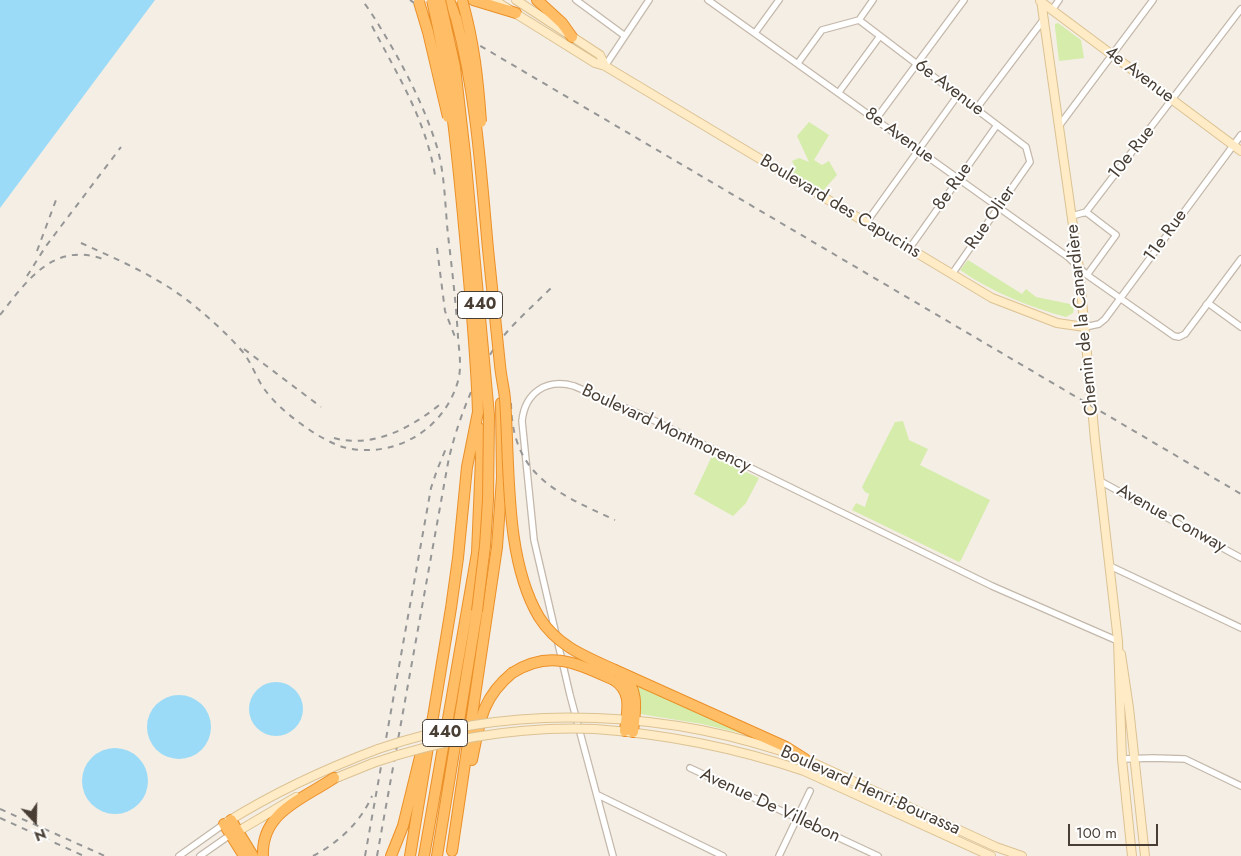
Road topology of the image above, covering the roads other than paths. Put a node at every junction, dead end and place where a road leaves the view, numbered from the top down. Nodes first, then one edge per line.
1 (418, 0) edge
2 (432, 0) edge
3 (440, 0) edge
4 (449, 0) edge
5 (462, 0) edge
6 (472, 0) edge
7 (494, 0) edge
8 (516, 0) edge
9 (537, 0) edge
10 (576, 0) edge
11 (649, 0) edge
12 (779, 0) edge
13 (873, 0) edge
14 (964, 0) edge
15 (1059, 0) edge
16 (1153, 0) edge
17 (710, 1) edge
18 (1040, 1) edge
19 (586, 3) edge
20 (1241, 9) edge
21 (1052, 10) junction
22 (516, 13) junction
23 (1044, 19) junction
24 (859, 20) junction
25 (755, 34) junction
26 (625, 36) junction
27 (880, 36) junction
28 (572, 37) junction
29 (1112, 55) junction
30 (798, 63) junction
31 (916, 64) junction
32 (605, 66) junction
33 (838, 92) junction
34 (958, 95) junction
35 (1173, 100) junction
36 (976, 109) junction
37 (876, 119) junction
38 (997, 125) junction
39 (1059, 126) junction
40 (1241, 135) edge
41 (1234, 145) junction
42 (918, 150) junction
43 (1241, 151) edge
44 (458, 160) junction
45 (1030, 162) joint
46 (959, 179) junction
47 (484, 195) junction
48 (998, 207) junction
49 (1086, 212) junction
50 (1072, 216) junction
51 (866, 223) junction
52 (909, 248) junction
53 (1241, 259) edge
54 (1079, 268) junction
55 (952, 274) junction
56 (1087, 275) junction
57 (1122, 298) junction
58 (1208, 303) junction
59 (1085, 327) junction
60 (1241, 327) edge
61 (500, 367) junction
62 (478, 412) junction
63 (1100, 481) junction
64 (1241, 558) edge
65 (1110, 566) junction
66 (477, 612) junction
67 (1241, 628) edge
68 (1118, 642) junction
69 (440, 671) junction
70 (616, 674) junction
71 (630, 720) junction
72 (629, 731) junction
73 (1134, 758) junction
74 (806, 759) junction
75 (1122, 759) junction
76 (690, 768) dead end
77 (334, 778) junction
78 (1241, 786) edge
79 (810, 791) dead end
80 (598, 795) junction
81 (798, 819) junction
82 (227, 822) junction
83 (234, 833) junction
84 (452, 854) edge
85 (392, 855) edge
86 (179, 856) edge
87 (200, 856) edge
88 (244, 856) edge
89 (253, 856) edge
90 (263, 856) edge
91 (410, 856) edge
92 (424, 856) edge
93 (437, 856) edge
94 (613, 856) edge
95 (723, 856) edge
96 (779, 856) edge
97 (878, 856) edge
98 (991, 856) edge
99 (1022, 856) edge
100 (1132, 856) edge
101 (1144, 856) edge

1 - 44 highway, bridge
2 - 44 highway, 440, bridge
3 - 66 highway, 440, bridge
4 - 47 highway, bridge
5 - 47 highway, bridge
6 - 22 highway
7 - 22 main road, Boulevard des Capucins
8 - 28 main road, Boulevard des Capucins
9 - 28 highway
10 - 19 street
11 - 26 street
12 - 25 street
13 - 24 street
14 - 31 street
15 - 21 street
16 - 29 street
17 - 25 street, 8e Avenue
18 - 21 main road, 4e Avenue
18 - 23 main road, Chemin de la Canardière
19 - 26 street
20 - 35 street, 10e Rue
21 - 29 main road, 4e Avenue
22 - 32 main road, Boulevard des Capucins
23 - 36 street
23 - 39 main road, Chemin de la Canardière
24 - 27 street, 6e Avenue
24 - 30 street
25 - 30 street, 8e Avenue
26 - 32 street
27 - 31 street, 6e Avenue
27 - 33 street
28 - 32 main road, Boulevard des Capucins
29 - 35 main road, 4e Avenue
29 - 39 street
30 - 33 street, 8e Avenue
31 - 34 street, 6e Avenue
31 - 37 street
32 - 51 main road, Boulevard des Capucins
33 - 37 street, 8e Avenue
34 - 36 street, 6e Avenue
34 - 42 street
35 - 41 main road, 4e Avenue
35 - 49 street, 10e Rue
36 - 38 street, 6e Avenue
37 - 42 street, 8e Avenue
38 - 45 street, 6e Avenue
38 - 46 street, 8e Rue
39 - 50 main road, Chemin de la Canardière
40 - 41 street, 11e Rue
41 - 43 main road, 4e Avenue
41 - 57 street, 11e Rue
42 - 46 street, 8e Avenue
42 - 51 street
44 - 62 highway, 440, bridge
45 - 48 street, Rue Olier
46 - 48 street, 8e Avenue
46 - 52 street, 8e Rue
47 - 61 highway, bridge
48 - 54 street, 8e Avenue
48 - 55 street, Rue Olier
49 - 50 street
49 - 56 street
50 - 54 main road, Chemin de la Canardière
51 - 52 main road, Boulevard des Capucins
52 - 55 main road, Boulevard des Capucins
53 - 58 street
54 - 56 street, 8e Avenue
54 - 59 main road, Chemin de la Canardière
55 - 59 main road, Boulevard des Capucins
56 - 57 street, 8e Avenue
57 - 58 street, 8e Avenue
57 - 59 street, 11e Rue
58 - 60 street
59 - 63 main road, Chemin de la Canardière
61 - 66 highway, bridge
61 - 70 highway, bridge
62 - 66 highway, 440
62 - 69 highway
63 - 64 street, Avenue Conway
63 - 65 main road, Chemin de la Canardière
65 - 67 street
65 - 68 main road, Chemin de la Canardière
66 - 84 highway
66 - 92 highway, 440
66 - 93 highway, 440
68 - 73 main road, Chemin de la Canardière
68 - 75 main road, Chemin de la Canardière
68 - 80 street, Boulevard Montmorency
69 - 85 highway
69 - 91 highway
70 - 71 highway
70 - 74 highway
70 - 84 highway, bridge
71 - 72 highway
71 - 74 main road, Boulevard Henri-Bourassa
71 - 82 main road, Boulevard Henri-Bourassa, bridge
72 - 77 main road, Boulevard Henri-Bourassa, bridge
72 - 98 main road, Boulevard Henri-Bourassa
73 - 75 street
73 - 78 street
73 - 101 main road, Chemin de la Canardière
74 - 99 main road, Boulevard Henri-Bourassa
75 - 100 main road, Chemin de la Canardière
76 - 81 street, Avenue De Villebon
77 - 83 main road, Boulevard Henri-Bourassa
77 - 90 highway
79 - 81 street
80 - 94 street, Boulevard Montmorency
80 - 95 street
81 - 96 street
81 - 97 street, Avenue De Villebon
82 - 83 highway
82 - 86 street, Boulevard Henri-Bourassa
83 - 87 street, Boulevard Henri-Bourassa
83 - 88 highway
83 - 89 highway

